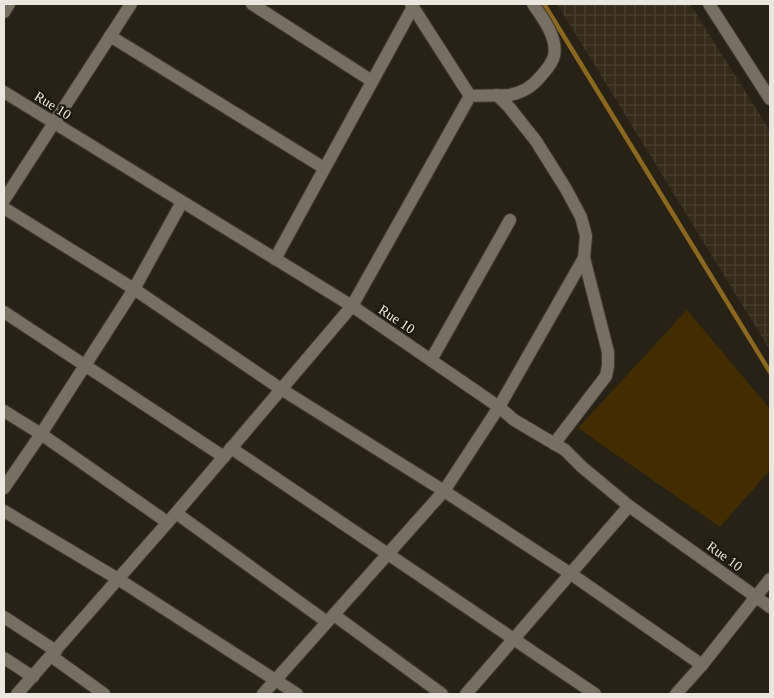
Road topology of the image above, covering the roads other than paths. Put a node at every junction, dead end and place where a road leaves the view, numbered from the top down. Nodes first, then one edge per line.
1 (9, 4) edge
2 (131, 4) edge
3 (252, 4) edge
4 (533, 4) edge
5 (412, 5) edge
6 (712, 5) edge
7 (4, 12) edge
8 (110, 36) junction
9 (372, 81) junction
10 (4, 92) edge
11 (497, 95) junction
12 (470, 96) junction
13 (770, 99) edge
14 (54, 123) junction
15 (324, 168) junction
16 (4, 200) edge
17 (182, 202) junction
18 (4, 208) edge
19 (510, 220) dead end
20 (584, 258) junction
21 (275, 259) junction
22 (134, 289) junction
23 (352, 306) junction
24 (4, 312) edge
25 (431, 360) junction
26 (84, 366) junction
27 (282, 389) junction
28 (500, 406) junction
29 (4, 411) edge
30 (41, 434) junction
31 (554, 444) junction
32 (227, 453) junction
33 (4, 488) edge
34 (444, 491) junction
35 (629, 506) junction
36 (4, 511) edge
37 (172, 518) junction
38 (387, 554) junction
39 (571, 574) junction
40 (770, 578) edge
41 (118, 579) junction
42 (756, 596) junction
43 (770, 607) edge
44 (4, 617) edge
45 (330, 618) junction
46 (514, 640) junction
47 (53, 653) junction
48 (4, 658) edge
49 (702, 664) junction
50 (33, 677) junction
51 (276, 680) junction
52 (18, 694) edge
53 (104, 694) edge
54 (263, 694) edge
55 (297, 694) edge
56 (442, 694) edge
57 (466, 694) edge
58 (595, 694) edge
59 (676, 694) edge

1 - 7 street
2 - 8 street
3 - 9 street
4 - 11 street
5 - 9 street
5 - 12 street
6 - 13 street
8 - 14 street
8 - 15 street
9 - 15 street
10 - 14 street, Rue 10
11 - 12 street
11 - 20 street
12 - 23 street
14 - 16 street
14 - 17 street, Rue 10
15 - 21 street
17 - 21 street, Rue 10
17 - 22 street
18 - 22 street
19 - 25 street
20 - 28 street
20 - 31 street
21 - 23 street, Rue 10
22 - 26 street
22 - 27 street
23 - 25 street, Rue 10
23 - 27 street
24 - 26 street
25 - 28 street, Rue 10
26 - 30 street
26 - 32 street
27 - 32 street
27 - 34 street
28 - 31 street, Rue 10
28 - 34 street
29 - 30 street
30 - 33 street
30 - 37 street
31 - 35 street, Rue 10
32 - 37 street
32 - 38 street
34 - 38 street
34 - 39 street
35 - 39 street
35 - 42 street, Rue 10
36 - 41 street
37 - 41 street
37 - 45 street
38 - 45 street
38 - 46 street
39 - 46 street
39 - 49 street
40 - 42 street
41 - 47 street
41 - 51 street
42 - 43 street, Rue 10
42 - 49 street
44 - 47 street
45 - 51 street
45 - 56 street
46 - 57 street
46 - 58 street
47 - 50 street
47 - 53 street
48 - 50 street
49 - 59 street
50 - 52 street
51 - 54 street
51 - 55 street

